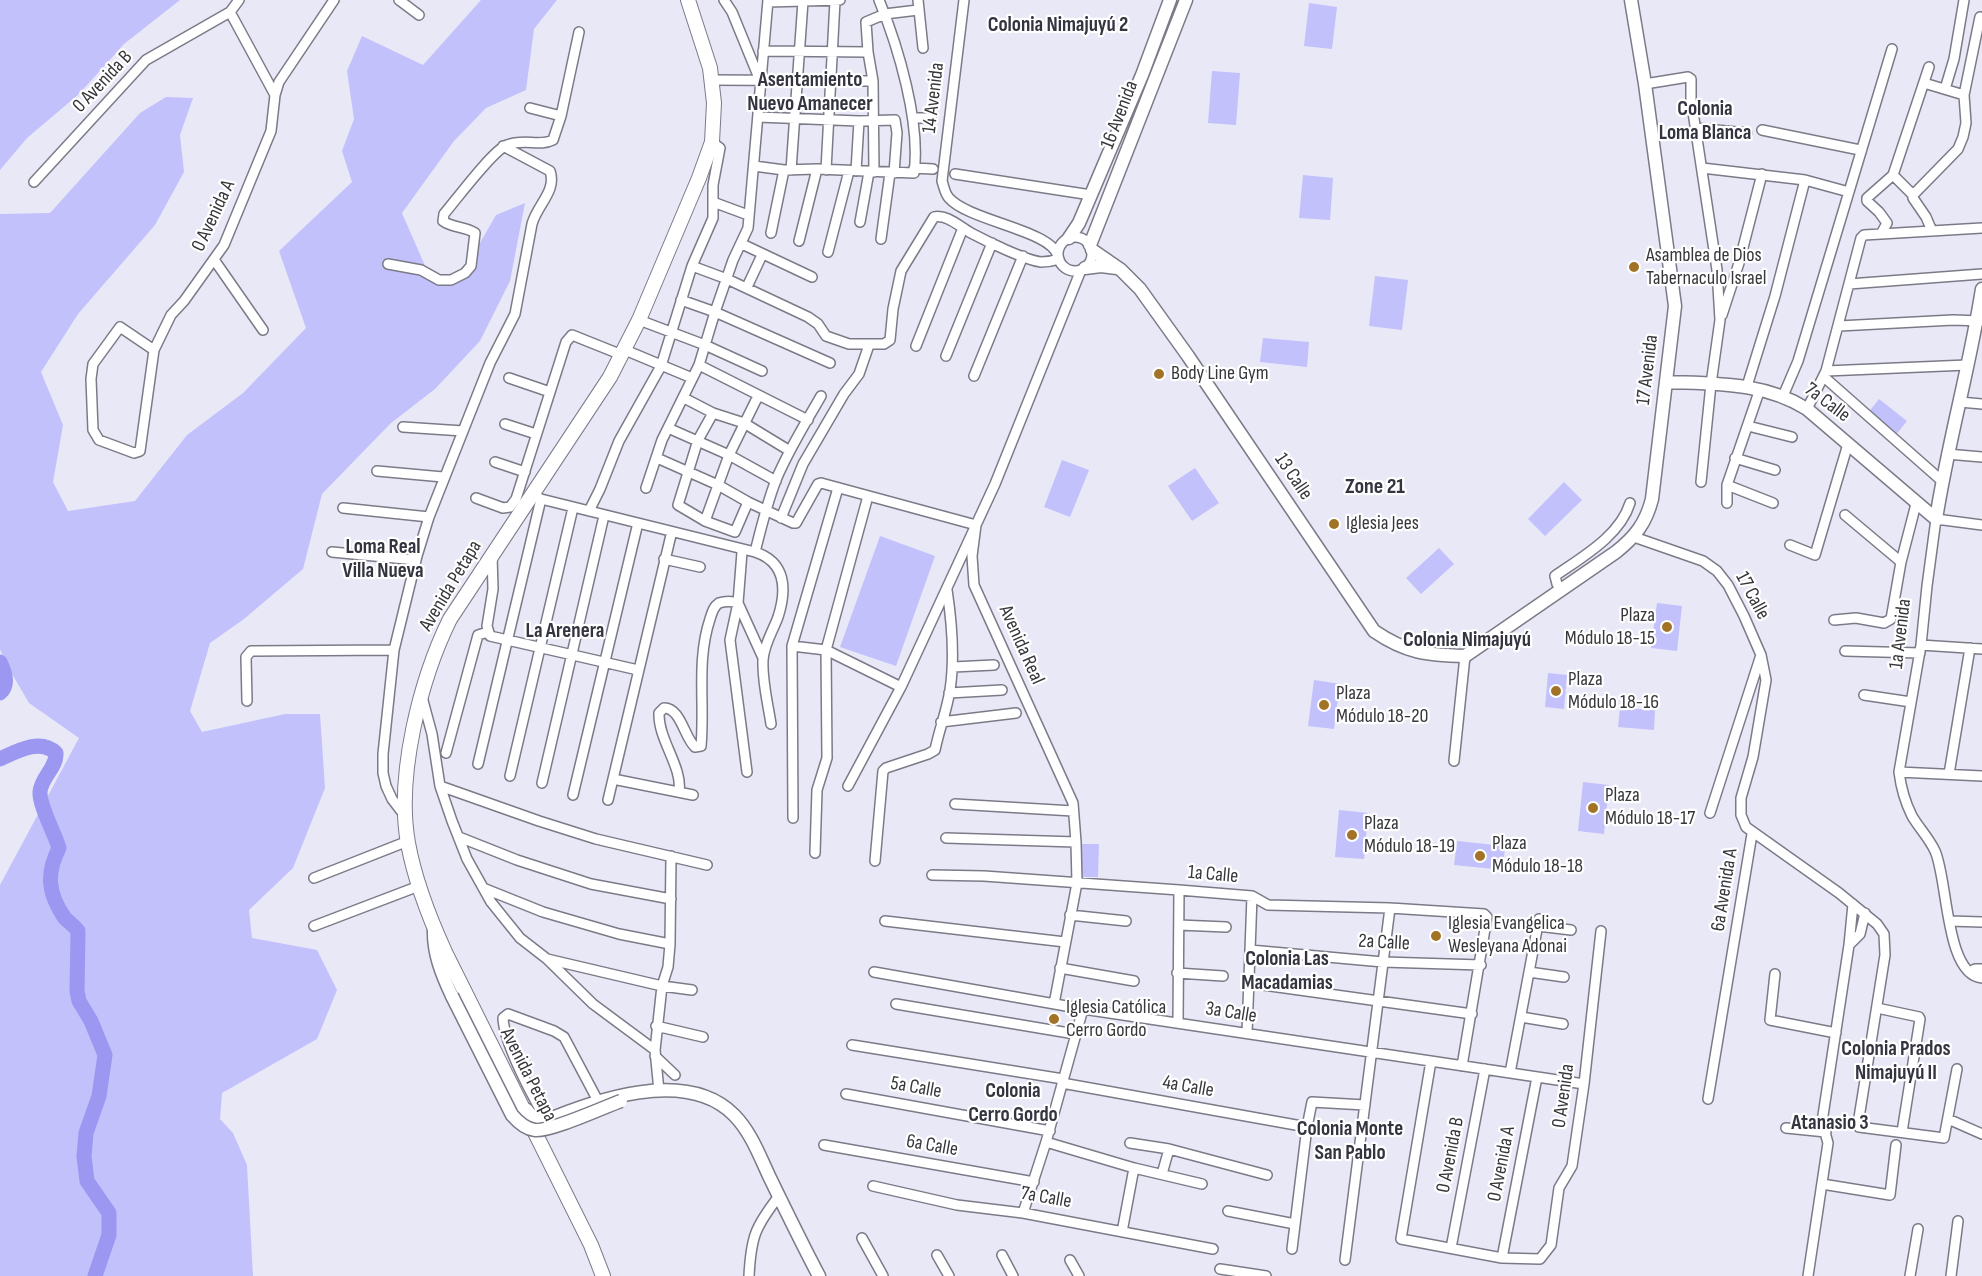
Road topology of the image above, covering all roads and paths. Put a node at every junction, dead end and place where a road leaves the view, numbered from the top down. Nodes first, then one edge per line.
1 (239, 0) edge
2 (334, 0) edge
3 (399, 0) edge
4 (688, 0) edge
5 (724, 0) edge
6 (840, 0) edge
7 (879, 0) edge
8 (964, 0) edge
9 (1170, 0) edge
10 (1186, 0) edge
11 (1631, 0) edge
12 (1964, 0) edge
13 (768, 1) edge
14 (803, 1) edge
15 (835, 1) edge
16 (918, 5) edge
17 (230, 12) junction
18 (885, 14) junction
19 (419, 15) dead end
20 (1981, 15) edge
21 (579, 32) dead end
22 (923, 48) dead end
23 (1892, 49) dead end
24 (763, 51) junction
25 (799, 51) junction
26 (832, 51) junction
27 (868, 52) junction
28 (1929, 67) dead end
29 (712, 80) junction
30 (760, 80) junction
31 (799, 80) junction
32 (830, 80) junction
33 (873, 81) junction
34 (1924, 83) junction
35 (1645, 84) junction
36 (1945, 89) junction
37 (275, 95) junction
38 (1964, 95) junction
39 (530, 108) dead end
40 (561, 116) junction
41 (758, 117) junction
42 (794, 118) junction
43 (913, 118) junction
44 (931, 118) dead end
45 (827, 119) junction
46 (874, 120) junction
47 (859, 121) junction
48 (1695, 128) junction
49 (1762, 130) dead end
50 (1747, 133) dead end
51 (712, 142) junction
52 (503, 146) junction
53 (1860, 150) junction
54 (754, 166) junction
55 (914, 168) junction
56 (1702, 168) junction
57 (821, 169) junction
58 (933, 169) dead end
59 (788, 170) junction
60 (853, 171) junction
61 (871, 172) junction
62 (892, 173) junction
63 (955, 174) dead end
64 (1762, 174) junction
65 (1893, 175) junction
66 (699, 178) junction
67 (1805, 180) junction
68 (34, 182) dead end
69 (713, 185) junction
70 (1849, 192) junction
71 (1091, 195) junction
72 (1913, 195) junction
73 (713, 202) junction
74 (748, 216) junction
75 (860, 222) dead end
76 (963, 228) junction
77 (1982, 228) edge
78 (1932, 231) junction
79 (771, 233) dead end
80 (1881, 234) junction
81 (881, 239) dead end
82 (1067, 239) junction
83 (1044, 240) junction
84 (799, 241) dead end
85 (992, 243) junction
86 (742, 244) junction
87 (1091, 247) junction
88 (828, 252) dead end
89 (762, 255) junction
90 (1023, 256) junction
91 (215, 261) junction
92 (1061, 261) junction
93 (388, 264) dead end
94 (692, 266) junction
95 (1083, 269) junction
96 (1121, 270) junction
97 (1982, 274) edge
98 (812, 277) dead end
99 (727, 279) junction
100 (1849, 284) junction
101 (747, 287) junction
102 (1982, 289) edge
103 (681, 300) junction
104 (1067, 308) junction
105 (715, 312) junction
106 (639, 320) junction
107 (1720, 320) junction
108 (1979, 321) edge
109 (1839, 326) junction
110 (263, 330) dead end
111 (672, 333) junction
112 (705, 345) junction
113 (868, 345) junction
114 (916, 346) dead end
115 (154, 350) junction
116 (623, 352) junction
117 (946, 356) dead end
118 (830, 363) dead end
119 (1968, 364) junction
120 (699, 365) junction
121 (661, 366) junction
122 (762, 371) dead end
123 (1825, 374) junction
124 (974, 376) dead end
125 (509, 378) dead end
126 (692, 378) junction
127 (1667, 382) junction
128 (1711, 384) junction
129 (1747, 386) junction
130 (1760, 389) junction
131 (550, 392) junction
132 (758, 396) junction
133 (821, 396) dead end
134 (1783, 396) junction
135 (684, 398) junction
136 (1960, 402) junction
137 (1982, 404) edge
138 (1806, 409) junction
139 (713, 413) junction
140 (808, 420) junction
141 (744, 423) junction
142 (505, 424) dead end
143 (1748, 426) junction
144 (403, 427) dead end
145 (668, 428) junction
146 (463, 431) junction
147 (536, 434) junction
148 (1792, 437) dead end
149 (698, 440) junction
150 (1848, 444) junction
151 (790, 451) junction
152 (1947, 454) junction
153 (729, 455) junction
154 (1982, 456) edge
155 (1736, 458) junction
156 (657, 459) junction
157 (495, 462) dead end
158 (1775, 470) dead end
159 (377, 471) dead end
160 (525, 471) junction
161 (689, 473) junction
162 (444, 477) junction
163 (776, 481) junction
164 (1942, 481) junction
165 (1701, 482) dead end
166 (718, 484) junction
167 (1727, 485) junction
168 (646, 488) dead end
169 (838, 488) junction
170 (868, 496) junction
171 (476, 498) dead end
172 (529, 499) junction
173 (748, 502) junction
174 (1630, 503) dead end
175 (1726, 503) dead end
176 (1773, 503) dead end
177 (1916, 504) junction
178 (343, 508) dead end
179 (766, 510) junction
180 (589, 511) junction
181 (572, 512) dead end
182 (1845, 515) dead end
183 (429, 516) junction
184 (781, 518) junction
185 (1936, 519) junction
186 (603, 520) dead end
187 (705, 521) junction
188 (976, 525) junction
189 (1982, 525) edge
190 (637, 527) dead end
191 (671, 535) dead end
192 (1634, 537) junction
193 (1790, 545) dead end
194 (332, 552) dead end
195 (742, 552) dead end
196 (755, 552) junction
197 (492, 555) junction
198 (664, 559) junction
199 (416, 560) junction
200 (1901, 562) junction
201 (700, 567) dead end
202 (948, 590) junction
203 (1561, 590) junction
204 (738, 603) junction
205 (1833, 620) dead end
206 (488, 632) junction
207 (506, 641) junction
208 (792, 646) junction
209 (540, 648) junction
210 (1970, 648) junction
211 (1921, 649) junction
212 (1982, 649) edge
213 (826, 650) junction
214 (394, 651) junction
215 (1845, 651) dead end
216 (1761, 655) junction
217 (572, 656) junction
218 (1466, 656) junction
219 (763, 658) junction
220 (604, 663) junction
221 (994, 665) dead end
222 (953, 667) junction
223 (638, 670) junction
224 (901, 687) junction
225 (1002, 690) dead end
226 (950, 693) junction
227 (1864, 695) dead end
228 (422, 697) junction
229 (247, 701) dead end
230 (1911, 702) junction
231 (1016, 713) dead end
232 (941, 722) junction
233 (771, 724) dead end
234 (446, 753) dead end
235 (1454, 761) dead end
236 (478, 764) dead end
237 (747, 772) dead end
238 (1899, 772) junction
239 (1949, 774) junction
240 (510, 776) dead end
241 (1982, 776) edge
242 (613, 778) junction
243 (542, 783) dead end
244 (440, 786) junction
245 (848, 786) dead end
246 (679, 792) junction
247 (573, 795) dead end
248 (693, 795) dead end
249 (608, 800) dead end
250 (955, 804) dead end
251 (1073, 811) junction
252 (1710, 813) dead end
253 (405, 816) junction
254 (793, 818) dead end
255 (1752, 834) junction
256 (459, 837) junction
257 (946, 838) dead end
258 (408, 841) junction
259 (1076, 842) junction
260 (815, 853) dead end
261 (671, 856) junction
262 (875, 861) dead end
263 (707, 865) dead end
264 (932, 875) dead end
265 (314, 878) dead end
266 (1077, 882) junction
267 (418, 886) junction
268 (483, 888) junction
269 (1179, 890) junction
270 (1252, 897) junction
271 (671, 899) junction
272 (1853, 904) junction
273 (1390, 908) junction
274 (1865, 913) junction
275 (1070, 915) junction
276 (885, 921) dead end
277 (1126, 921) dead end
278 (1949, 921) junction
279 (1982, 922) edge
280 (314, 926) dead end
281 (1179, 926) junction
282 (434, 927) junction
283 (1226, 927) dead end
284 (1571, 930) dead end
285 (1601, 932) dead end
286 (1065, 942) junction
287 (670, 944) junction
288 (1849, 945) junction
289 (1250, 950) junction
290 (547, 959) junction
291 (1383, 962) junction
292 (1481, 964) junction
293 (1060, 968) junction
294 (1982, 969) edge
295 (874, 972) dead end
296 (1529, 972) junction
297 (1969, 972) junction
298 (1177, 973) junction
299 (1775, 974) dead end
300 (1223, 976) dead end
301 (1564, 977) dead end
302 (1982, 978) edge
303 (1134, 981) dead end
304 (1249, 983) junction
305 (662, 986) junction
306 (693, 990) dead end
307 (1378, 1001) junction
308 (896, 1004) dead end
309 (1054, 1004) junction
310 (1877, 1008) junction
311 (1083, 1009) junction
312 (1472, 1014) junction
313 (1521, 1017) junction
314 (1178, 1023) junction
315 (1563, 1024) dead end
316 (656, 1026) junction
317 (1836, 1033) junction
318 (1076, 1034) junction
319 (1248, 1034) junction
320 (703, 1036) dead end
321 (852, 1046) dead end
322 (1371, 1052) junction
323 (655, 1053) junction
324 (1431, 1061) junction
325 (1462, 1066) junction
326 (1485, 1069) junction
327 (1958, 1069) dead end
328 (1510, 1073) junction
329 (675, 1075) dead end
330 (1537, 1077) junction
331 (1063, 1081) junction
332 (1584, 1084) junction
333 (653, 1091) junction
334 (846, 1094) dead end
335 (1708, 1099) dead end
336 (597, 1101) junction
337 (1365, 1105) junction
338 (523, 1107) junction
339 (1948, 1119) junction
340 (546, 1120) junction
341 (1307, 1127) junction
342 (1786, 1128) dead end
343 (1050, 1131) junction
344 (1826, 1132) junction
345 (1902, 1132) junction
346 (1982, 1134) edge
347 (1046, 1142) junction
348 (1131, 1143) dead end
349 (824, 1145) dead end
350 (1896, 1145) dead end
351 (1169, 1149) junction
352 (1134, 1168) junction
353 (1162, 1174) junction
354 (1267, 1175) dead end
355 (1034, 1182) junction
356 (1203, 1184) dead end
357 (1822, 1184) junction
358 (873, 1186) dead end
359 (779, 1196) junction
360 (1228, 1211) dead end
361 (1023, 1213) junction
362 (1958, 1221) dead end
363 (1294, 1224) junction
364 (1917, 1229) dead end
365 (1122, 1232) junction
366 (862, 1238) dead end
367 (1451, 1248) junction
368 (1292, 1249) dead end
369 (1213, 1250) dead end
370 (937, 1255) dead end
371 (1002, 1255) dead end
372 (1502, 1258) junction
373 (1070, 1260) dead end
374 (1345, 1260) dead end
375 (1220, 1269) dead end
376 (815, 1273) edge
377 (603, 1276) edge
378 (749, 1276) edge
379 (883, 1276) edge
380 (949, 1276) edge
381 (1013, 1276) edge
382 (1079, 1276) edge
383 (1266, 1276) edge
384 (1808, 1276) edge
385 (1910, 1276) edge
386 (1951, 1276) edge

1 - 17 street, 0 Avenida B
2 - 37 street, 0 Avenida A
3 - 19 street
4 - 29 main road, Avenida Petapa
5 - 30 street
6 - 15 street
7 - 18 street
8 - 83 street, 14 Avenida
9 - 71 street, 16 Avenida
10 - 87 street, 16 Avenida
11 - 35 street, 17 Avenida
12 - 36 street
13 - 14 street
13 - 24 street
14 - 15 street
14 - 25 street
15 - 26 street
16 - 18 street
16 - 22 street
17 - 37 street
17 - 68 street, 0 Avenida B
18 - 27 street
18 - 43 street
20 - 38 street
21 - 40 street
23 - 53 street
24 - 25 street
24 - 30 street
25 - 26 street
25 - 31 street
26 - 27 street
26 - 32 street
27 - 33 street
28 - 34 street
29 - 30 street
29 - 51 main road, Avenida Petapa
30 - 31 street
30 - 41 street
31 - 32 street
31 - 42 street
32 - 33 street
32 - 45 street
33 - 46 street
34 - 36 street
34 - 65 street
35 - 48 street
35 - 127 street, 17 Avenida
36 - 38 street
37 - 91 street, 0 Avenida A
38 - 72 street
39 - 40 street
40 - 52 street
41 - 42 street
41 - 54 street
42 - 45 street
42 - 59 street
43 - 44 street
43 - 55 street
45 - 47 street
45 - 57 street
46 - 47 street
46 - 61 street
46 - 62 street
47 - 60 street
48 - 50 street
48 - 56 street
49 - 53 street
51 - 66 main road, Avenida Petapa
51 - 69 street
52 - 93 street
52 - 146 street
53 - 70 street
54 - 59 street
54 - 74 street
55 - 58 street
55 - 62 street
56 - 64 street
56 - 107 street
57 - 59 street
57 - 60 street
57 - 84 street
59 - 79 street
60 - 61 street
60 - 88 street
61 - 62 street
61 - 75 street
62 - 81 street
63 - 71 street
64 - 67 street
64 - 107 street
65 - 72 street
65 - 80 street
66 - 69 street
66 - 106 main road, Avenida Petapa
67 - 70 street
67 - 129 street
69 - 73 street
70 - 134 street
71 - 82 street, 16 Avenida
72 - 78 street
73 - 74 street
73 - 94 street
74 - 86 street
76 - 85 street
76 - 113 street
76 - 114 street
77 - 78 street
78 - 80 street
80 - 100 street
82 - 83 street
82 - 87 street
82 - 92 street
83 - 92 street
85 - 90 street
85 - 117 street
86 - 89 street
86 - 99 street
87 - 95 street
87 - 96 street, 13 Calle
89 - 98 street
89 - 101 street
90 - 92 street
90 - 124 street
91 - 110 street
91 - 115 street, 0 Avenida A
92 - 95 street
92 - 104 street, Avenida Real
94 - 99 street
94 - 103 street
95 - 96 street
95 - 104 street, Avenida Real
96 - 218 street, 13 Calle
97 - 100 street
99 - 101 street
99 - 105 street
100 - 109 street
101 - 113 street
102 - 108 street, 1a Avenida
103 - 105 street
103 - 111 street
104 - 188 street, Avenida Real
105 - 112 street
105 - 118 street
106 - 111 street
106 - 116 main road, Avenida Petapa
107 - 128 street
108 - 109 street
108 - 119 street, 1a Avenida
109 - 123 street
111 - 112 street
111 - 121 street
112 - 120 street
112 - 122 street
113 - 184 street
115 - 115 street, 0 Avenida A
116 - 121 street
116 - 131 street
116 - 172 main road, Avenida Petapa
119 - 123 street
119 - 136 street, 1a Avenida
120 - 126 street
120 - 132 street
121 - 126 street
121 - 180 street
123 - 138 street
123 - 164 street
125 - 131 street
126 - 135 street
127 - 128 street, 7a Calle
127 - 192 street, 17 Avenida
128 - 129 street, 7a Calle
128 - 165 street
129 - 130 street, 7a Calle
130 - 134 street, 7a Calle
130 - 143 street
131 - 147 street
132 - 140 street
132 - 141 street
133 - 140 street
134 - 138 street, 7a Calle
135 - 139 street
135 - 145 street
136 - 137 street
136 - 152 street, 1a Avenida
138 - 150 street, 7a Calle
139 - 141 street
139 - 149 street
140 - 151 street
141 - 151 street
141 - 153 street
142 - 147 street
143 - 148 street
143 - 155 street
144 - 146 street
145 - 149 street
145 - 156 street
146 - 162 street
147 - 160 street
149 - 153 street
149 - 161 street
150 - 177 street, 7a Calle
150 - 193 street
151 - 163 street
152 - 154 street
152 - 164 street, 1a Avenida
153 - 163 street
153 - 166 street
155 - 158 street
155 - 167 street
156 - 161 street
156 - 168 street
157 - 160 street
159 - 162 street
160 - 172 street
161 - 166 street
161 - 187 street
162 - 183 street
163 - 179 street
164 - 185 street, 1a Avenida
166 - 173 street
166 - 187 street
167 - 175 street
167 - 176 street
169 - 170 street
169 - 184 street
169 - 208 street
170 - 188 street
170 - 213 street
171 - 172 street
172 - 180 street
172 - 197 main road, Avenida Petapa
172 - 207 street
173 - 179 street
173 - 187 street
174 - 203 street
177 - 185 street, 7a Calle
177 - 200 street
178 - 183 street
179 - 184 street
179 - 196 street
180 - 196 street
181 - 209 street
182 - 200 street
183 - 199 street
185 - 189 street
185 - 211 street, 1a Avenida
186 - 217 street
188 - 202 street
188 - 251 street, Avenida Real
190 - 220 street
191 - 198 street
192 - 203 street, 17 Avenida
192 - 216 street, 17 Calle
194 - 199 street
195 - 204 street
196 - 219 street
197 - 206 street
197 - 228 main road, Avenida Petapa
198 - 201 street
198 - 223 street
199 - 214 street
200 - 205 street
202 - 222 street
202 - 224 street
203 - 218 street, 17 Avenida
204 - 219 street
204 - 237 street
204 - 246 street
206 - 207 street
206 - 234 street
207 - 209 street
207 - 236 street
208 - 213 street
208 - 254 street
209 - 217 street
209 - 240 street
210 - 211 street
210 - 212 street
210 - 239 street
211 - 215 street
211 - 230 street, 1a Avenida
213 - 224 street
213 - 260 street
214 - 229 street
214 - 253 street
216 - 252 street
216 - 255 street, 6a Avenida A
217 - 220 street
217 - 243 street
218 - 235 street
219 - 233 street
220 - 223 street
220 - 247 street
221 - 222 street
222 - 226 street
223 - 242 street
224 - 245 street
225 - 226 street
226 - 232 street
227 - 230 street
228 - 244 street
228 - 253 main road, Avenida Petapa
230 - 238 street, 1a Avenida
231 - 232 street
232 - 262 street
238 - 239 street
238 - 278 street, 1a Avenida
239 - 241 street
242 - 246 street
242 - 249 street
244 - 256 street
244 - 261 street
246 - 248 street
250 - 251 street
251 - 259 street, Avenida Real
253 - 258 main road, Avenida Petapa
255 - 272 street
255 - 335 street, 6a Avenida A
256 - 268 street
256 - 271 street
257 - 259 street
258 - 265 street
258 - 267 main road, Avenida Petapa
259 - 266 street, Avenida Real
261 - 263 street
261 - 271 street
264 - 266 street, 1a Calle
266 - 269 street, 1a Calle
266 - 275 street, Avenida Real
267 - 280 street
267 - 282 main road, Avenida Petapa
268 - 287 street
268 - 290 street
269 - 270 street, 1a Calle
269 - 281 street
270 - 273 street, 1a Calle
270 - 289 street
271 - 287 street
272 - 274 street
272 - 288 street
273 - 291 street
273 - 292 street, 1a Calle
274 - 288 street
274 - 310 street
275 - 277 street
275 - 286 street, Avenida Real
276 - 286 street
278 - 279 street
278 - 297 street, 1a Avenida
281 - 283 street
281 - 298 street
282 - 333 street, bridge
282 - 338 main road, Avenida Petapa
284 - 296 street
285 - 332 street, 0 Avenida
286 - 293 street, Avenida Real
287 - 305 street
288 - 317 street
289 - 291 street, 2a Calle
289 - 304 street
290 - 305 street
290 - 323 street
291 - 292 street, 2a Calle
291 - 307 street
292 - 312 street
293 - 303 street
293 - 309 street, Avenida Real
294 - 297 street
295 - 309 street, 3a Calle
296 - 301 street
296 - 313 street
297 - 302 street
298 - 300 street
298 - 314 street
299 - 317 street
304 - 307 street
304 - 319 street
305 - 306 street
305 - 316 street
307 - 312 street
307 - 322 street
308 - 318 street
309 - 311 street, 3a Calle
310 - 345 street
310 - 345 street
311 - 314 street, 3a Calle
311 - 318 street
312 - 325 street
313 - 315 street
313 - 328 street
314 - 319 street, 3a Calle
316 - 320 street
316 - 323 street
317 - 344 street
318 - 331 street
319 - 322 street, 3a Calle
321 - 331 street, 4a Calle
322 - 324 street, 3a Calle
322 - 337 street
323 - 329 street
323 - 333 street
324 - 325 street, 3a Calle
324 - 367 street
325 - 326 street, 3a Calle
326 - 328 street, 3a Calle
326 - 367 street, 0 Avenida B
327 - 339 street
328 - 330 street, 3a Calle
330 - 332 street, 3a Calle
330 - 372 street, 0 Avenida A
331 - 341 street, 4a Calle
331 - 343 street
332 - 372 street, 0 Avenida
333 - 336 street
333 - 359 street
334 - 343 street, 5a Calle
336 - 340 street
336 - 340 street
337 - 341 street
337 - 374 street
338 - 340 street
338 - 377 main road, Avenida Petapa
339 - 345 street
339 - 346 street
341 - 363 street
342 - 344 street
343 - 347 street
344 - 357 street
347 - 352 street
347 - 355 street
348 - 351 street
349 - 355 street, 6a Calle
350 - 357 street
351 - 353 street
351 - 354 street
352 - 353 street
352 - 365 street
353 - 356 street
355 - 361 street
357 - 384 street
358 - 361 street, 7a Calle
359 - 376 street
359 - 378 street
360 - 363 street
361 - 365 street, 7a Calle
362 - 386 street
363 - 368 street
364 - 385 street
365 - 369 street, 7a Calle
366 - 379 street
367 - 372 street
370 - 380 street
371 - 381 street
373 - 382 street
375 - 383 street

